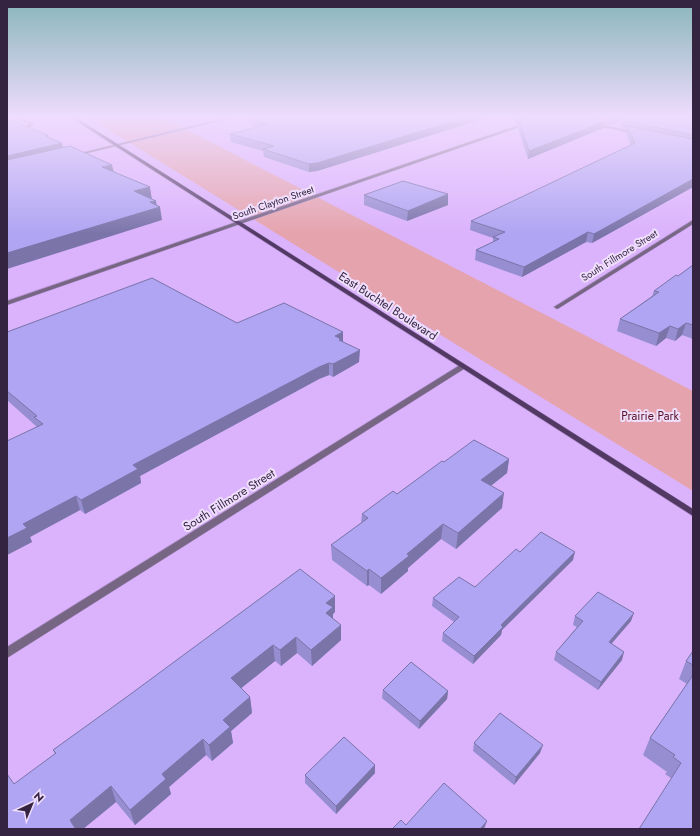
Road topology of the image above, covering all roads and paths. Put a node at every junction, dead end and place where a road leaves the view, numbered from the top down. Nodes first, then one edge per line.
1 (133, 156) edge
2 (433, 156) edge
3 (693, 222) edge
4 (238, 223) junction
5 (7, 303) edge
6 (557, 307) dead end
7 (463, 367) junction
8 (693, 513) edge
9 (7, 653) edge

1 - 4 main road, East Buchtel Boulevard
2 - 4 street, South Clayton Street
3 - 6 street, South Fillmore Street
4 - 5 street, South Clayton Street
4 - 7 main road, East Buchtel Boulevard
7 - 8 main road, East Buchtel Boulevard
7 - 9 street, South Fillmore Street

